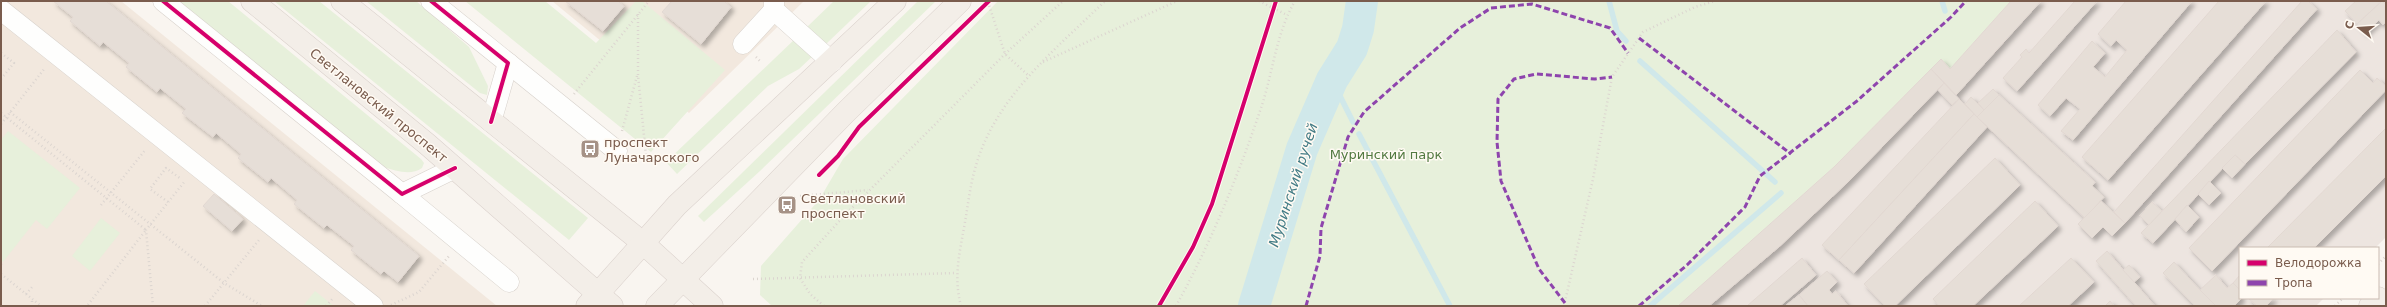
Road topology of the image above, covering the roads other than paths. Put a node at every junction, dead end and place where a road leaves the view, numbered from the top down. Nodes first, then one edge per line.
1 (164, 1) edge
2 (252, 1) edge
3 (342, 1) edge
4 (431, 1) edge
5 (895, 1) edge
6 (960, 1) edge
7 (774, 5) edge
8 (1, 10) edge
9 (743, 44) dead end
10 (832, 62) junction
11 (508, 63) junction
12 (491, 122) junction
13 (619, 143) road end
14 (455, 168) junction
15 (402, 194) junction
16 (643, 243) junction
17 (683, 279) junction
18 (509, 282) dead end
19 (599, 302) edge
20 (372, 306) edge
21 (657, 306) edge
22 (712, 306) edge

1 - 15 street
2 - 14 main road, Светлановский проспект
3 - 12 main road
4 - 11 street
5 - 10 main road
6 - 17 main road
7 - 9 street
7 - 10 street
8 - 20 street
10 - 16 main road
11 - 12 street
11 - 13 street
12 - 16 main road
14 - 15 street
14 - 19 main road, Светлановский проспект
15 - 18 street
16 - 17 main road
16 - 19 main road
17 - 21 main road
17 - 22 main road

